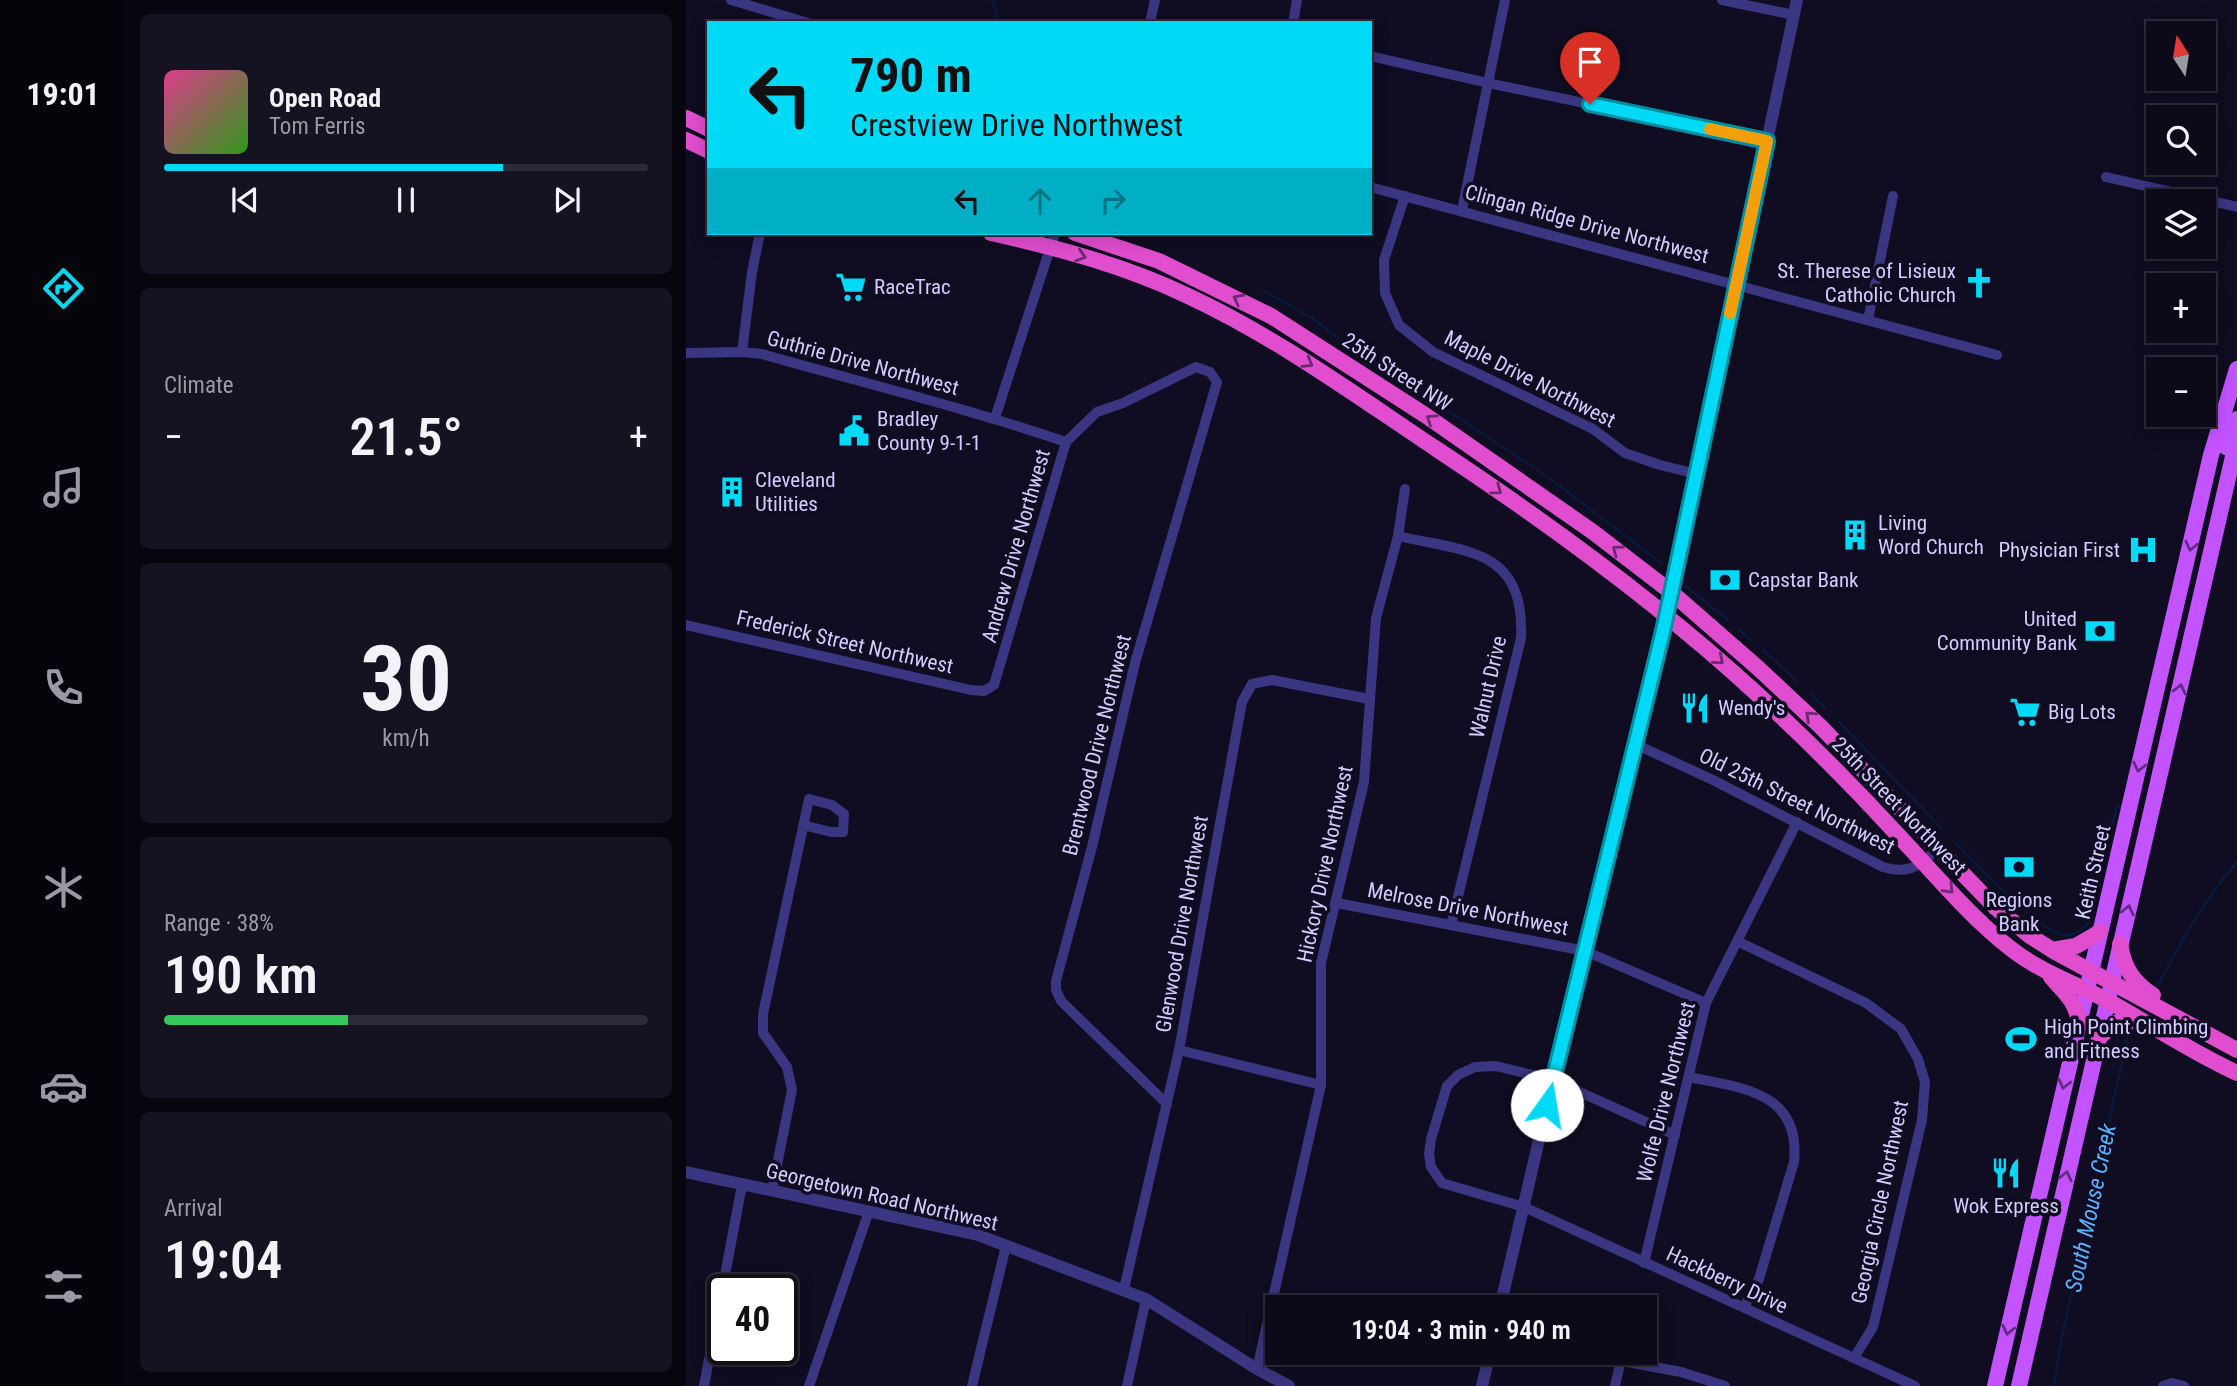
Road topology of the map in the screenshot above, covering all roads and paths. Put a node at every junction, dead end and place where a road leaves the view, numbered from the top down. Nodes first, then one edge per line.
1 (731, 0) edge
2 (1155, 0) edge
3 (1297, 0) edge
4 (1505, 0) edge
5 (1722, 0) edge
6 (1797, 0) edge
7 (1794, 15) junction
8 (784, 19) edge
9 (1150, 21) edge
10 (1293, 21) edge
11 (1372, 56) edge
12 (1488, 83) junction
13 (686, 118) edge
14 (707, 128) edge
15 (686, 140) edge
16 (1767, 141) junction
17 (707, 149) edge
18 (2106, 177) dead end
19 (1372, 188) edge
20 (1405, 196) junction
21 (1893, 197) dead end
22 (2237, 206) edge
23 (1462, 210) junction
24 (760, 235) edge
25 (1009, 235) edge
26 (1081, 235) edge
27 (1052, 240) edge
28 (1737, 284) junction
29 (1868, 320) junction
30 (742, 352) junction
31 (686, 353) edge
32 (1997, 355) dead end
33 (1196, 367) joint
34 (2236, 377) edge
35 (2233, 412) edge
36 (995, 418) junction
37 (2237, 439) edge
38 (1066, 442) junction
39 (1697, 474) junction
40 (1405, 489) dead end
41 (2201, 501) junction
42 (1554, 532) joint
43 (1398, 536) junction
44 (2203, 586) junction
45 (1671, 592) junction
46 (1666, 616) junction
47 (686, 625) edge
48 (994, 685) joint
49 (1369, 699) junction
50 (1634, 744) junction
51 (1797, 822) junction
52 (803, 825) junction
53 (1939, 848) junction
54 (1923, 862) junction
55 (1337, 903) junction
56 (1451, 925) junction
57 (2100, 932) junction
58 (1739, 942) junction
59 (2120, 944) junction
60 (2052, 950) junction
61 (1585, 951) junction
62 (2045, 970) junction
63 (2091, 970) junction
64 (2111, 981) junction
65 (2087, 990) junction
66 (2107, 1000) junction
67 (1706, 1003) junction
68 (2079, 1021) junction
69 (2142, 1021) junction
70 (2188, 1022) junction
71 (2099, 1037) junction
72 (1179, 1050) junction
73 (2237, 1050) edge
74 (2237, 1073) edge
75 (1689, 1077) junction
76 (1553, 1080) junction
77 (1321, 1085) junction
78 (1167, 1104) junction
79 (1675, 1135) junction
80 (2050, 1143) junction
81 (2072, 1148) junction
82 (686, 1172) edge
83 (742, 1185) junction
84 (772, 1190) junction
85 (1524, 1207) junction
86 (869, 1211) junction
87 (1006, 1246) junction
88 (1644, 1264) junction
89 (2046, 1264) junction
90 (1124, 1289) junction
91 (1503, 1295) edge
92 (1146, 1299) junction
93 (2014, 1304) junction
94 (1744, 1307) junction
95 (1854, 1358) junction
96 (1487, 1365) edge
97 (1620, 1365) edge
98 (1646, 1365) edge
99 (1257, 1369) junction
100 (704, 1386) edge
101 (809, 1386) edge
102 (972, 1386) edge
103 (1127, 1386) edge
104 (1289, 1386) edge
105 (1482, 1386) edge
106 (1615, 1386) edge
107 (1725, 1386) edge
108 (1915, 1386) edge
109 (1996, 1386) edge
110 (2018, 1386) edge
111 (2163, 1386) edge
112 (2184, 1386) edge

1 - 8 street
2 - 9 street
3 - 10 street
4 - 12 street
5 - 7 street
6 - 7 street
7 - 16 street
11 - 12 street
12 - 16 street
12 - 23 street
13 - 14 highway
15 - 17 highway
16 - 28 street
18 - 22 street
19 - 20 street, Clingan Ridge Drive Northwest
20 - 23 street, Clingan Ridge Drive Northwest
20 - 39 street, Maple Drive Northwest
21 - 29 street
23 - 28 street, Clingan Ridge Drive Northwest
24 - 30 street
25 - 27 highway, 25th Street NW
45 -> 26 highway, 25th Street NW
27 - 36 street
27 -> 42 highway, 25th Street NW
28 - 29 street, Clingan Ridge Drive Northwest
28 - 39 street
29 - 32 street, Clingan Ridge Drive Northwest
30 - 31 street, Guthrie Drive Northwest
30 - 36 street, Guthrie Drive Northwest
33 - 38 street, Andrew Drive Northwest
33 - 78 street, Brentwood Drive Northwest
34 - 35 main road
35 - 41 main road, Keith Street
36 - 38 street, Guthrie Drive Northwest
37 - 44 main road, Keith Street
38 - 48 street, Andrew Drive Northwest
39 - 45 street
40 - 43 street, Hickory Drive Northwest
41 - 44 main road
41 -> 57 main road, Keith Street
42 - 46 highway, 25th Street Northwest
43 - 49 street, Hickory Drive Northwest
43 - 56 street, Walnut Drive
59 -> 44 main road, Keith Street
45 - 46 street
53 -> 45 highway, 25th Street Northwest
46 - 50 street
46 -> 54 highway, 25th Street Northwest
47 - 48 street, Frederick Street Northwest
49 - 55 street, Hickory Drive Northwest
49 - 72 street, Glenwood Drive Northwest
50 - 51 street, Old 25th Street Northwest
50 - 61 street
51 - 54 street, Old 25th Street Northwest
51 - 58 street, Wolfe Drive Northwest
52 - 52 street
52 - 84 street
53 - 54 street, Old 25th Street Northwest
53 - 60 highway, 25th Street Northwest
54 -> 62 highway, 25th Street Northwest
55 - 56 street, Melrose Drive Northwest
55 - 77 street, Hickory Drive Northwest
56 - 61 street, Melrose Drive Northwest
57 - 60 highway
57 - 63 main road, Keith Street
58 - 67 street, Wolfe Drive Northwest
58 - 95 street, Georgia Circle Northwest
59 - 64 main road, Keith Street
59 - 70 highway
60 - 63 highway, 25th Street Northwest
61 - 67 street, Melrose Drive Northwest
61 - 76 street
62 - 65 highway, 25th Street Northwest
62 - 68 highway
63 - 64 highway, 25th Street Northwest
63 - 65 main road, Keith Street
64 - 66 main road, Keith Street
64 - 70 highway, 25th Street Northwest
65 - 66 highway, 25th Street Northwest
65 - 68 main road, Keith Street
66 - 69 highway, 25th Street Northwest
66 - 71 main road, Keith Street
67 - 75 street, Wolfe Drive Northwest
68 -> 80 main road, Keith Street
69 - 71 highway
69 - 74 highway, 25th Street Northwest
70 - 73 highway, 25th Street Northwest
71 - 81 main road, Keith Street
72 - 77 street
72 - 78 street, Glenwood Drive Northwest
75 - 79 street, Wolfe Drive Northwest
75 - 94 street
76 - 79 street, Hackberry Drive
76 - 85 street
76 - 85 street, Hackberry Drive
77 - 99 street, Hickory Drive Northwest
78 - 90 street, Glenwood Drive Northwest
79 - 88 street, Wolfe Drive Northwest
80 - 81 street
80 - 93 main road, Keith Street
89 -> 81 main road, Keith Street
82 - 83 street, Georgetown Road Northwest
83 - 84 street, Georgetown Road Northwest
83 - 100 street
84 - 86 street, Georgetown Road Northwest
85 - 88 street, Hackberry Drive
85 - 91 street
86 - 87 street, Georgetown Road Northwest
86 - 101 street
87 - 90 street, Georgetown Road Northwest
87 - 102 street
88 - 94 street, Hackberry Drive
89 - 93 main road
89 - 110 main road, Keith Street
90 - 92 street, Georgetown Road Northwest
92 - 99 street, Georgetown Road Northwest
92 - 103 street
93 -> 109 main road, Keith Street
94 - 95 street, Hackberry Drive
95 - 108 street, Hackberry Drive
96 - 105 street
97 - 106 street
98 - 107 street
99 - 104 street, Georgetown Road Northwest
111 - 112 street

